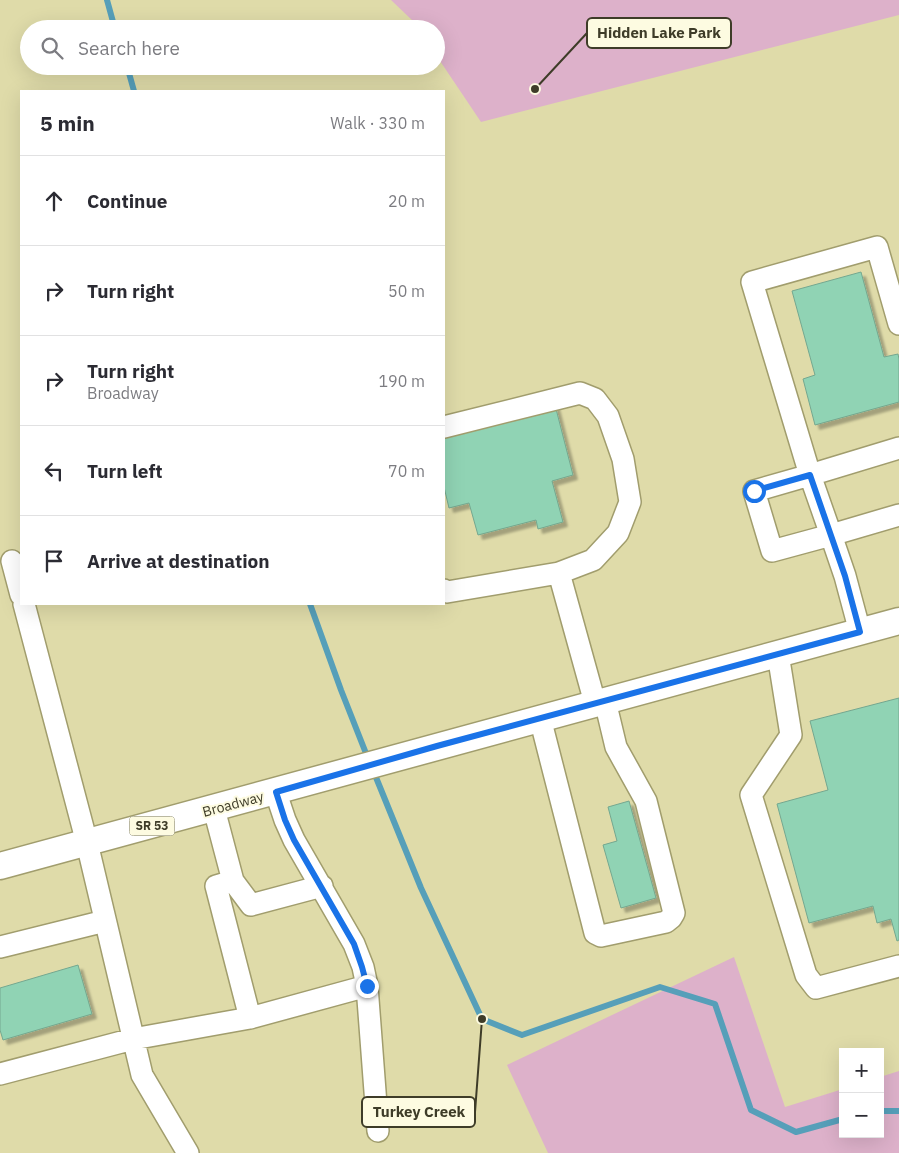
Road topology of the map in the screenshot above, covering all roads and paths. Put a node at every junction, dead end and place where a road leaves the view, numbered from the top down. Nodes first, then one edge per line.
1 (899, 324) edge
2 (445, 427) edge
3 (899, 448) edge
4 (810, 475) junction
5 (899, 515) edge
6 (831, 535) junction
7 (12, 561) dead end
8 (559, 573) junction
9 (20, 591) edge
10 (445, 591) edge
11 (24, 605) edge
12 (899, 621) edge
13 (860, 632) junction
14 (778, 654) junction
15 (600, 702) junction
16 (540, 718) junction
17 (276, 792) junction
18 (214, 809) junction
19 (87, 843) junction
20 (0, 866) edge
21 (233, 881) junction
22 (322, 886) junction
23 (105, 921) junction
24 (0, 948) edge
25 (899, 966) edge
26 (367, 986) junction
27 (250, 1018) junction
28 (133, 1038) junction
29 (0, 1074) edge
30 (378, 1131) dead end
31 (188, 1153) edge

1 - 4 lane
2 - 8 lane
3 - 4 lane
4 - 6 lane
4 - 6 lane
5 - 6 lane
6 - 13 lane
7 - 9 lane
8 - 10 lane
8 - 15 lane
11 - 19 lane
12 - 13 main road, Broadway / SR 53
13 - 14 main road, Broadway / SR 53
14 - 15 main road, Broadway / SR 53
14 - 25 lane
15 - 16 main road, Broadway / SR 53
15 - 16 lane
16 - 17 main road, Broadway / SR 53
17 - 18 main road, Broadway / SR 53
17 - 22 lane
18 - 19 main road, Broadway / SR 53
18 - 21 lane
19 - 20 main road, Broadway / SR 53
19 - 23 lane
21 - 22 lane
21 - 27 lane
22 - 26 lane
23 - 24 lane
23 - 28 lane
26 - 27 lane
26 - 30 lane
27 - 28 lane
28 - 29 lane
28 - 31 lane

